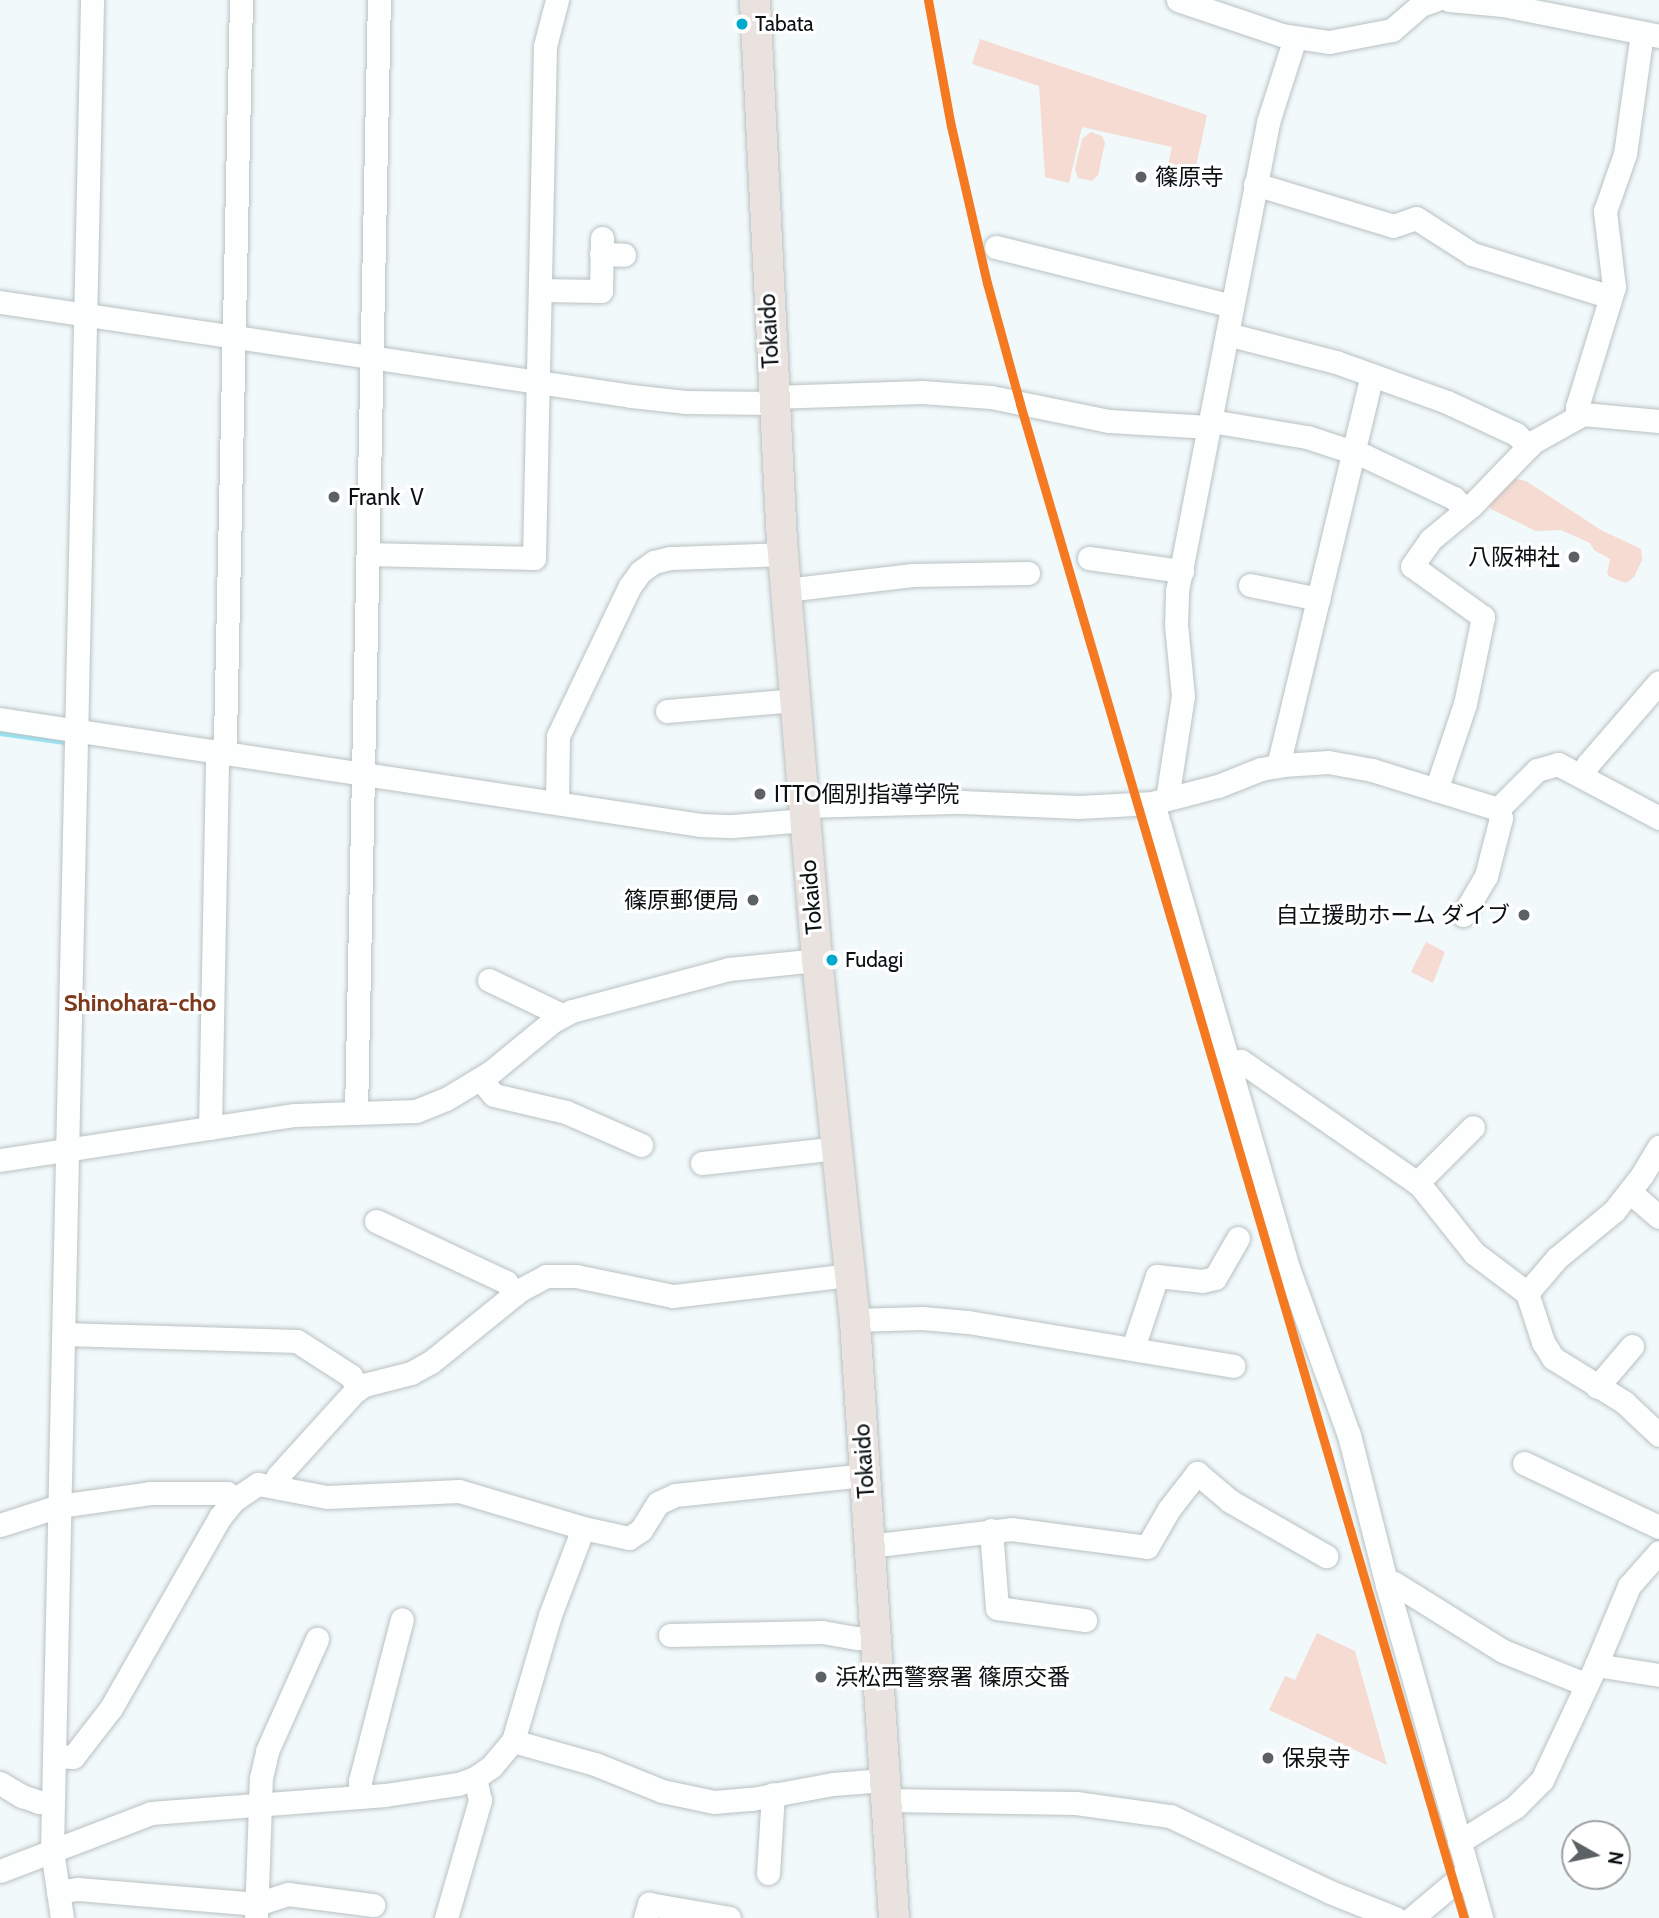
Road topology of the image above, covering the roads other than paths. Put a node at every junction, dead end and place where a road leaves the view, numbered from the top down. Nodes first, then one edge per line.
1 (92, 0) edge
2 (241, 0) edge
3 (379, 0) edge
4 (557, 0) edge
5 (755, 0) edge
6 (1178, 0) edge
7 (1435, 0) edge
8 (1449, 0) edge
9 (1517, 4) edge
10 (1650, 34) edge
11 (1296, 38) junction
12 (1255, 184) junction
13 (996, 247) dead end
14 (609, 249) dead end
15 (540, 290) junction
16 (1611, 297) junction
17 (0, 302) edge
18 (1232, 306) junction
19 (85, 314) junction
20 (1227, 334) junction
21 (234, 337) junction
22 (371, 357) junction
23 (1372, 375) junction
24 (538, 382) junction
25 (773, 400) junction
26 (1577, 417) junction
27 (1659, 421) edge
28 (1210, 424) junction
29 (1529, 447) junction
30 (1353, 452) junction
31 (1465, 510) junction
32 (783, 554) junction
33 (368, 555) junction
34 (1089, 558) dead end
35 (1182, 571) junction
36 (1028, 573) dead end
37 (1250, 585) dead end
38 (786, 590) junction
39 (1319, 599) junction
40 (1659, 682) edge
41 (795, 700) junction
42 (667, 711) dead end
43 (0, 719) edge
44 (76, 730) junction
45 (222, 752) junction
46 (1278, 766) junction
47 (363, 773) junction
48 (1583, 775) junction
49 (1436, 790) junction
50 (1160, 801) junction
51 (557, 802) junction
52 (1498, 809) junction
53 (804, 813) junction
54 (1659, 818) edge
55 (1463, 915) dead end
56 (817, 960) junction
57 (489, 980) dead end
58 (562, 1015) junction
59 (1229, 1064) junction
60 (480, 1079) junction
61 (356, 1113) junction
62 (1473, 1127) dead end
63 (209, 1128) junction
64 (629, 1147) dead end
65 (1659, 1147) edge
66 (837, 1148) junction
67 (67, 1150) junction
68 (0, 1160) edge
69 (702, 1163) dead end
70 (1417, 1183) junction
71 (1630, 1192) junction
72 (1659, 1217) edge
73 (376, 1221) dead end
74 (1238, 1238) dead end
75 (850, 1275) junction
76 (1527, 1293) junction
77 (515, 1294) junction
78 (855, 1320) junction
79 (63, 1334) junction
80 (1632, 1346) dead end
81 (1133, 1348) junction
82 (1233, 1366) dead end
83 (1597, 1387) junction
84 (358, 1389) junction
85 (1659, 1435) edge
86 (1524, 1463) dead end
87 (864, 1475) junction
88 (275, 1486) junction
89 (234, 1500) junction
90 (59, 1506) junction
91 (0, 1525) edge
92 (1659, 1527) edge
93 (583, 1528) junction
94 (992, 1530) junction
95 (869, 1546) junction
96 (1659, 1552) edge
97 (1326, 1556) dead end
98 (1387, 1585) junction
99 (402, 1619) dead end
100 (1085, 1620) dead end
101 (670, 1636) dead end
102 (874, 1637) junction
103 (317, 1639) dead end
104 (1591, 1674) junction
105 (1659, 1675) edge
106 (513, 1741) junction
107 (54, 1756) junction
108 (475, 1778) junction
109 (0, 1783) edge
110 (885, 1790) junction
111 (773, 1794) junction
112 (361, 1797) junction
113 (53, 1802) junction
114 (262, 1804) junction
115 (1459, 1842) junction
116 (52, 1850) junction
117 (0, 1871) edge
118 (1468, 1871) junction
119 (768, 1873) dead end
120 (58, 1892) junction
121 (373, 1905) dead end
122 (256, 1911) edge
123 (62, 1918) edge
124 (446, 1918) edge
125 (645, 1918) edge
126 (729, 1918) edge
127 (894, 1918) edge
128 (1395, 1918) edge
129 (1412, 1918) edge
130 (1481, 1918) edge

1 - 19 street
2 - 21 street
3 - 22 street
4 - 15 street
5 - 25 main road, Tokaido
6 - 11 street
7 - 11 street
8 - 9 street
9 - 10 street
10 - 16 street
11 - 12 street
12 - 16 street
12 - 18 street
13 - 18 street
14 - 15 street
15 - 24 street
16 - 26 street
17 - 19 street
18 - 20 street
19 - 21 street
19 - 44 street
20 - 23 street
20 - 28 street
21 - 22 street
21 - 45 street
22 - 24 street
22 - 33 street
23 - 29 street
23 - 30 street
24 - 25 street
24 - 33 street
25 - 28 street
25 - 32 main road, Tokaido
26 - 27 street
26 - 29 street
28 - 30 street
28 - 35 street
29 - 31 street
30 - 31 street
30 - 39 street
31 - 49 street
32 - 38 main road, Tokaido
32 - 51 street
33 - 47 street
34 - 35 street
35 - 50 street
36 - 38 street
37 - 39 street
38 - 41 main road, Tokaido
39 - 46 street
40 - 48 street
41 - 42 street
41 - 53 main road, Tokaido
43 - 44 street
44 - 45 street
44 - 67 street
45 - 47 street
45 - 63 street
46 - 49 street
46 - 50 street
47 - 51 street
47 - 61 street
48 - 52 street
48 - 54 street
49 - 52 street
50 - 53 street
50 - 59 street
51 - 53 street
52 - 55 street
53 - 56 main road, Tokaido
56 - 58 street
56 - 66 main road, Tokaido
57 - 58 street
58 - 60 street
59 - 70 street
59 - 98 street
60 - 61 street
60 - 64 street
61 - 63 street
62 - 70 street
63 - 67 street
65 - 71 street
66 - 69 street
66 - 75 main road, Tokaido
67 - 68 street
67 - 79 street
70 - 76 street
71 - 72 street
71 - 76 street
73 - 77 street
74 - 81 street
75 - 77 street
75 - 78 main road, Tokaido
76 - 83 street
77 - 84 street
78 - 81 street
78 - 87 main road, Tokaido
79 - 84 street
79 - 90 street
80 - 83 street
81 - 82 street
83 - 85 street
84 - 88 street
86 - 92 street
87 - 93 street
87 - 95 main road, Tokaido
88 - 89 street
88 - 93 street
89 - 90 street
89 - 107 street
90 - 91 street
90 - 107 street
93 - 106 street
94 - 95 street
94 - 97 street
94 - 100 street
95 - 102 main road, Tokaido
96 - 104 street
98 - 104 street
98 - 115 street
99 - 112 street
101 - 102 street
102 - 110 main road, Tokaido
103 - 114 street
104 - 105 street
104 - 115 street
106 - 108 street
106 - 111 street
107 - 113 street
108 - 112 street
108 - 124 street
109 - 113 street
110 - 111 street
110 - 127 main road, Tokaido
110 - 128 street
111 - 119 street
112 - 114 street
113 - 116 street
114 - 116 street
114 - 122 street
115 - 118 street
116 - 117 street
116 - 120 street
118 - 129 street
118 - 130 street
120 - 122 street
120 - 123 street
121 - 122 street
125 - 126 street

